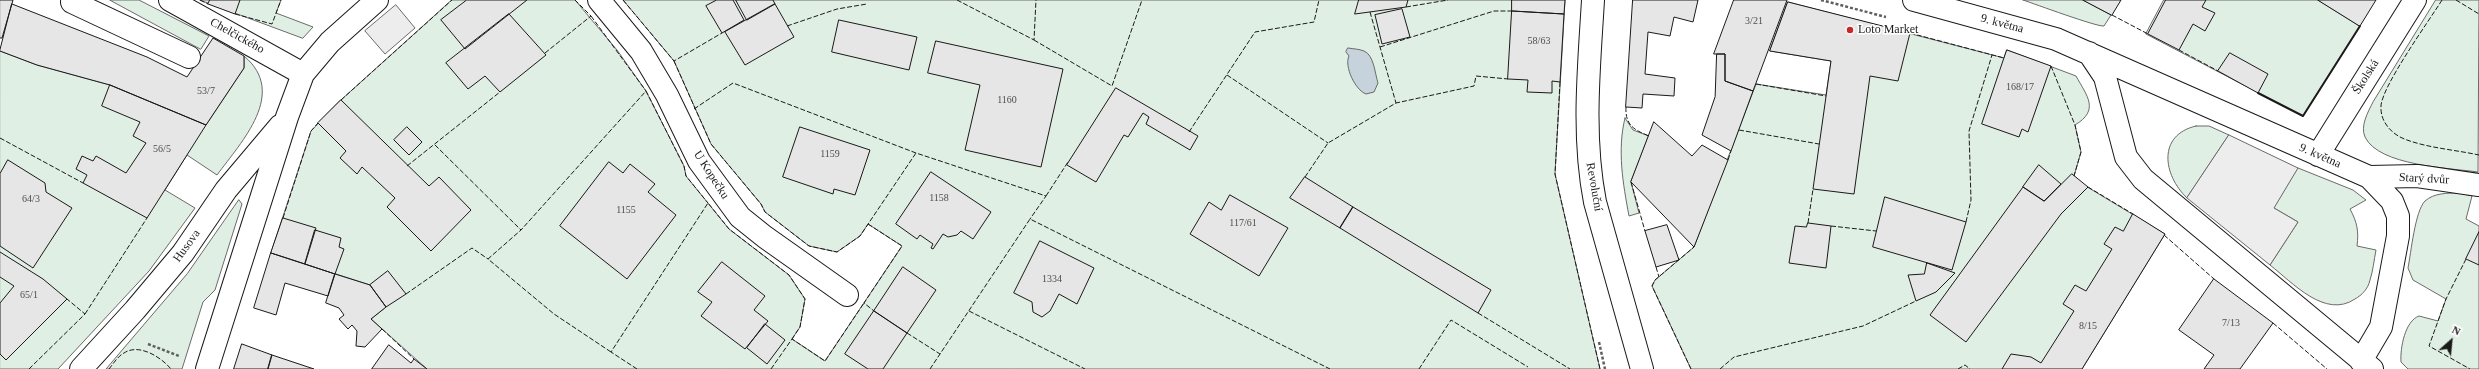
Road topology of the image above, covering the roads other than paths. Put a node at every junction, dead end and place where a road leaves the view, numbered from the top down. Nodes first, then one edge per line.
1 (73, 0) edge
2 (170, 0) edge
3 (377, 0) edge
4 (599, 0) edge
5 (1593, 0) edge
6 (1914, 0) edge
7 (2415, 0) edge
8 (2088, 52) junction
9 (189, 57) dead end
10 (304, 74) junction
11 (287, 118) junction
12 (2318, 155) junction
13 (2369, 177) junction
14 (2479, 184) edge
15 (847, 295) dead end
16 (2367, 365) edge
17 (81, 369) edge
18 (207, 369) edge
19 (1642, 369) edge

1 - 9 street
2 - 10 street, Chelčického
3 - 10 street, Husova
4 - 15 street, U Kopečku
5 - 19 street, Revoluční
6 - 8 street, 9. května
7 - 12 street, Školská
8 - 12 street, 9. května
8 - 16 street, 9. května
10 - 11 street, Husova
11 - 17 street, Husova
11 - 18 street, Husova
12 - 13 street, 9. května
13 - 14 street, Starý dvůr
13 - 16 street, 9. května

